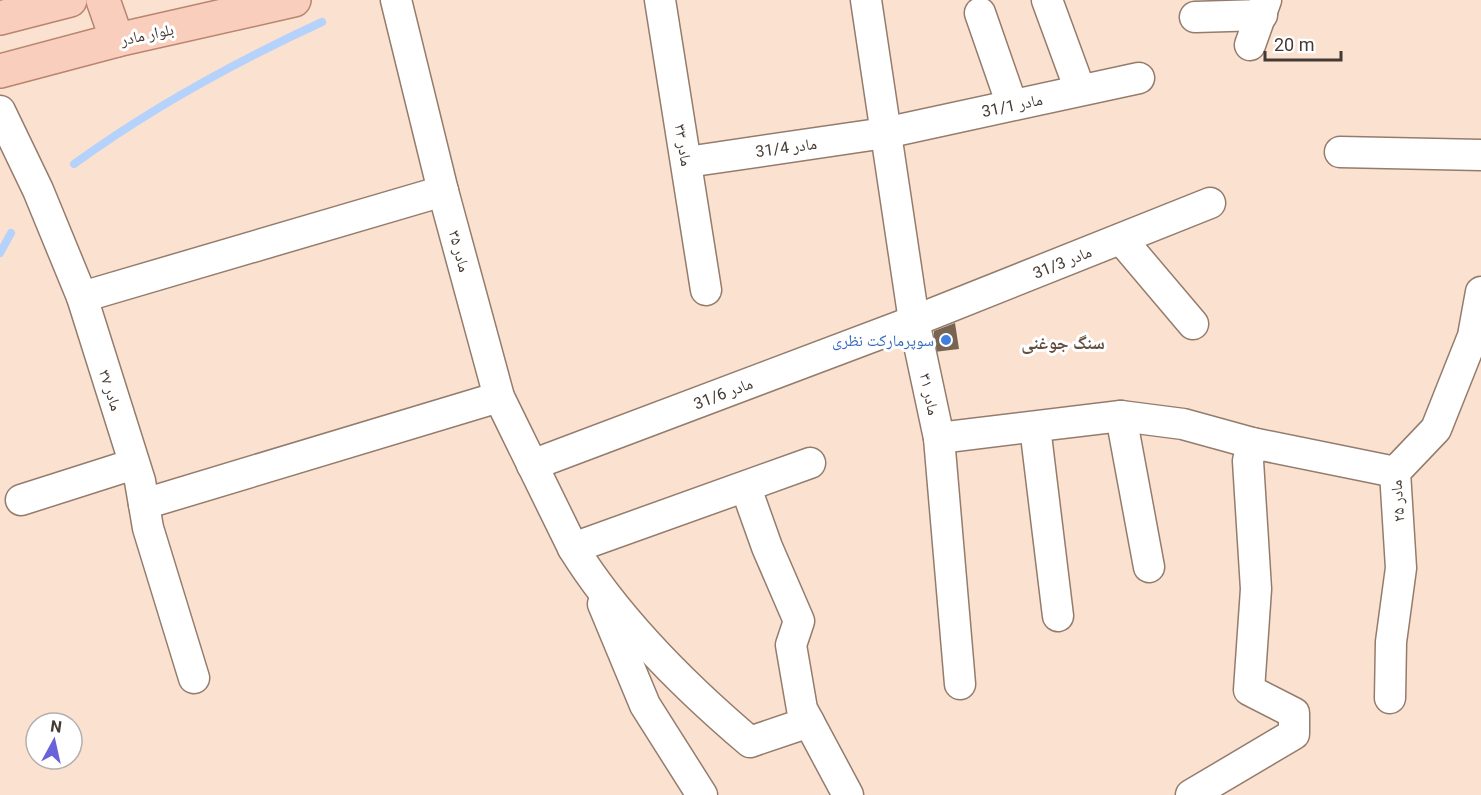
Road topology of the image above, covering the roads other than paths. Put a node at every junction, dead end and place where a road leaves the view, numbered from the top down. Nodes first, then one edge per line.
1 (70, 0) edge
2 (103, 0) edge
3 (294, 0) edge
4 (396, 0) edge
5 (660, 0) edge
6 (866, 0) edge
7 (1047, 0) edge
8 (1264, 8) edge
9 (980, 13) dead end
10 (1195, 17) dead end
11 (0, 18) edge
12 (117, 40) junction
13 (1250, 45) dead end
14 (0, 71) edge
15 (1139, 78) dead end
16 (1080, 90) junction
17 (1012, 105) junction
18 (0, 111) edge
19 (885, 133) junction
20 (1340, 152) dead end
21 (1481, 155) edge
22 (687, 162) junction
23 (443, 191) junction
24 (1210, 203) dead end
25 (1122, 238) junction
26 (706, 290) dead end
27 (1481, 292) edge
28 (82, 297) junction
29 (914, 321) junction
30 (1193, 324) dead end
31 (499, 397) junction
32 (1122, 416) junction
33 (1035, 427) junction
34 (939, 438) junction
35 (1252, 443) junction
36 (810, 463) dead end
37 (134, 464) junction
38 (532, 465) junction
39 (1395, 472) junction
40 (746, 488) junction
41 (21, 500) dead end
42 (144, 504) junction
43 (573, 548) junction
44 (1149, 567) dead end
45 (595, 583) junction
46 (1058, 616) dead end
47 (194, 678) dead end
48 (960, 684) dead end
49 (1390, 698) dead end
50 (809, 722) junction
51 (702, 795) edge
52 (848, 795) edge
53 (1191, 795) edge

1 - 11 main road
2 - 12 main road
3 - 12 main road, بلوار مادر
4 - 23 street, مادر ۳۵
5 - 22 street, مادر ۳۳
6 - 19 street, مادر ۳۱
7 - 16 street
8 - 10 street
8 - 13 street
9 - 17 street
12 - 14 main road, بلوار مادر
15 - 16 street, مادر 31/1
16 - 17 street, مادر 31/1
17 - 19 street, مادر 31/1
18 - 28 street, مادر ۳۷
19 - 22 street, مادر 31/4
19 - 29 street, مادر ۳۱
20 - 21 street
22 - 26 street, مادر ۳۳
23 - 28 street
23 - 31 street, مادر ۳۵
24 - 25 street, مادر 31/3
25 - 29 street, مادر 31/3
25 - 30 street
27 - 39 street, مادر ۲۵
28 - 37 street, مادر ۳۷
29 - 34 street, مادر ۳۱
29 - 38 street, مادر 31/6
31 - 38 street, مادر ۳۵
31 - 42 street
32 - 33 street
32 - 35 street
32 - 44 street
33 - 34 street
33 - 46 street
34 - 48 street, مادر ۳۱
35 - 39 street
35 - 53 street
36 - 40 street
37 - 41 street
37 - 42 street, مادر ۳۷
38 - 43 street, مادر ۳۵
39 - 49 street, مادر ۲۵
40 - 43 street
40 - 50 street
42 - 47 street, مادر ۳۷
43 - 45 street, مادر ۳۵
45 - 50 street
45 - 51 street
50 - 52 street

